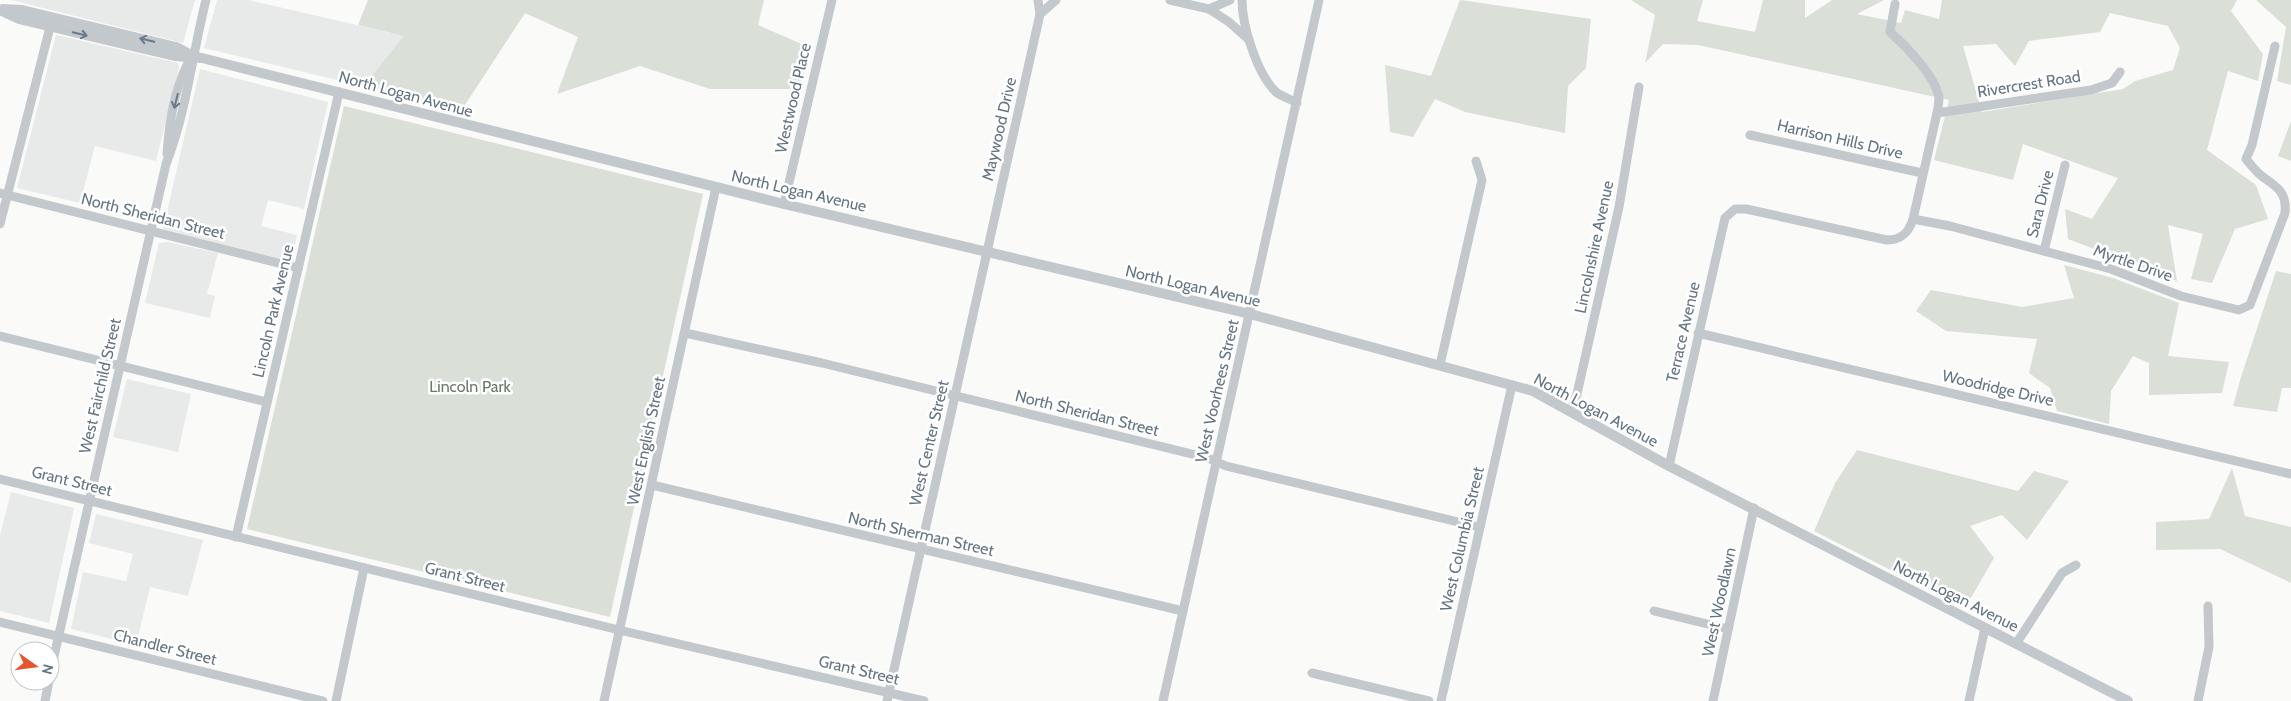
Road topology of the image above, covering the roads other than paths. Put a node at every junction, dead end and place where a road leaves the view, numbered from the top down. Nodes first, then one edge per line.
1 (206, 0) edge
2 (832, 0) edge
3 (1038, 0) edge
4 (1056, 0) edge
5 (1170, 0) edge
6 (1230, 0) edge
7 (1242, 0) edge
8 (1319, 0) edge
9 (1895, 4) dead end
10 (0, 9) edge
11 (1209, 9) junction
12 (1040, 14) junction
13 (50, 27) junction
14 (1248, 39) junction
15 (2275, 46) dead end
16 (192, 56) junction
17 (2120, 72) dead end
18 (1639, 87) dead end
19 (339, 92) junction
20 (1297, 102) junction
21 (1937, 113) junction
22 (1750, 135) dead end
23 (1476, 160) dead end
24 (2065, 165) dead end
25 (1922, 173) junction
26 (716, 187) junction
27 (4, 194) edge
28 (784, 204) junction
29 (1913, 219) junction
30 (0, 224) edge
31 (150, 232) junction
32 (987, 251) junction
33 (2044, 251) junction
34 (298, 268) junction
35 (1250, 314) junction
36 (685, 333) junction
37 (1698, 333) junction
38 (0, 336) edge
39 (1440, 365) junction
40 (119, 367) junction
41 (1512, 385) junction
42 (954, 396) junction
43 (267, 402) junction
44 (1570, 411) junction
45 (1217, 462) junction
46 (1669, 466) junction
47 (2291, 474) edge
48 (0, 478) edge
49 (652, 485) junction
50 (88, 502) junction
51 (1754, 508) junction
52 (1479, 528) junction
53 (236, 537) junction
54 (920, 549) junction
55 (2076, 565) dead end
56 (364, 568) junction
57 (2208, 606) dead end
58 (1654, 611) dead end
59 (1183, 612) junction
60 (0, 622) edge
61 (1985, 628) junction
62 (1728, 629) junction
63 (619, 630) junction
64 (57, 636) junction
65 (56, 641) edge
66 (2016, 644) junction
67 (1312, 673) dead end
68 (888, 697) edge
69 (323, 701) edge
70 (336, 701) edge
71 (604, 701) edge
72 (924, 701) edge
73 (1163, 701) edge
74 (1429, 701) edge
75 (1441, 701) edge
76 (1714, 701) edge
77 (1969, 701) edge
78 (2128, 701) edge
79 (2198, 701) edge

1 - 16 street, West Fairchild Street
2 - 28 street, Westwood Place
3 - 12 street, Maywood Drive
4 - 12 street
5 - 11 street
6 - 11 street
7 - 14 street
8 - 20 street, West Voorhees Street
9 - 21 street
10 - 13 street, North Logan Avenue
16 -> 10 street, North Logan Avenue
11 - 14 street
12 - 32 street, Maywood Drive
13 -> 16 street, North Logan Avenue
13 - 27 street
14 - 20 street
15 - 33 street, Myrtle Drive
16 - 19 street, North Logan Avenue
16 - 31 street, West Fairchild Street
17 - 21 street, Rivercrest Road
18 - 44 street, Lincolnshire Avenue
19 - 26 street, North Logan Avenue
19 - 34 street, Lincoln Park Avenue
20 - 35 street, West Voorhees Street
21 - 25 street
22 - 25 street, Harrison Hills Drive
23 - 39 street
24 - 33 street, Sara Drive
25 - 29 street
26 - 28 street, North Logan Avenue
26 - 36 street, West English Street
27 - 30 street
27 - 31 street, North Sheridan Street
28 - 32 street, North Logan Avenue
29 - 33 street, Myrtle Drive
29 - 37 street, Terrace Avenue
31 - 34 street, North Sheridan Street
31 - 40 street, West Fairchild Street
32 - 35 street, North Logan Avenue
32 - 42 street, West Center Street
34 - 43 street, Lincoln Park Avenue
35 - 39 street, North Logan Avenue
35 - 45 street, West Voorhees Street
36 - 42 street, North Sheridan Street
36 - 49 street, West English Street
37 - 46 street, Terrace Avenue
37 - 47 street, Woodridge Drive
38 - 40 street
39 - 41 street, North Logan Avenue
40 - 43 street
40 - 50 street, West Fairchild Street
41 - 44 street, North Logan Avenue
41 - 52 street, West Columbia Street
42 - 45 street, North Sheridan Street
42 - 54 street, West Center Street
43 - 53 street, Lincoln Park Avenue
44 - 46 street, North Logan Avenue
45 - 52 street, North Sheridan Street
45 - 59 street, West Voorhees Street
46 - 51 street, North Logan Avenue
48 - 50 street, Grant Street
49 - 54 street, North Sherman Street
49 - 63 street, West English Street
50 - 53 street, Grant Street
50 - 64 street, West Fairchild Street
51 - 61 street, North Logan Avenue
51 - 62 street, West Woodlawn
52 - 75 street, West Columbia Street
53 - 56 street, Grant Street
54 - 59 street, North Sherman Street
54 - 68 street, West Center Street
55 - 66 street
56 - 63 street, Grant Street
56 - 70 street
57 - 79 street
58 - 62 street
59 - 73 street, West Voorhees Street
60 - 64 street, Chandler Street
61 - 66 street, North Logan Avenue
61 - 77 street
62 - 76 street, West Woodlawn
63 - 68 street, Grant Street
63 - 71 street, West English Street
64 - 65 street, West Fairchild Street
64 - 69 street, Chandler Street
66 - 78 street, North Logan Avenue
67 - 74 street
68 - 72 street, Grant Street

